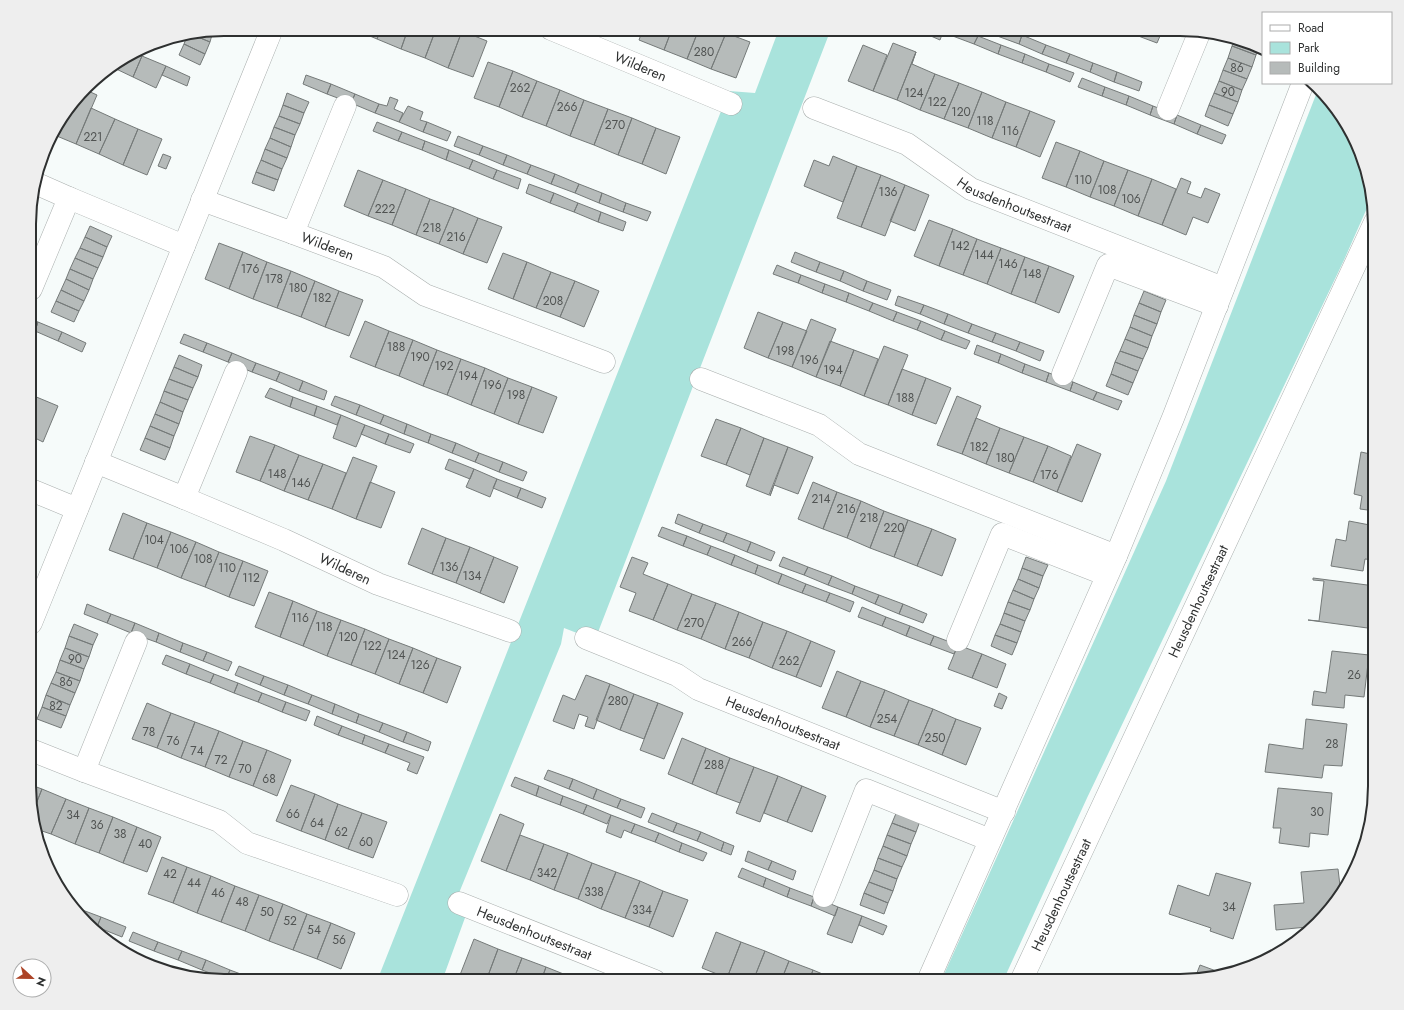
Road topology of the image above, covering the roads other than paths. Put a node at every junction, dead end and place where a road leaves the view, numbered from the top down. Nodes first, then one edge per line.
1 (269, 36) edge
2 (568, 36) edge
3 (1198, 37) edge
4 (1303, 84) edge
5 (731, 104) dead end
6 (345, 106) dead end
7 (814, 108) dead end
8 (1168, 109) dead end
9 (40, 185) edge
10 (69, 198) junction
11 (202, 200) junction
12 (293, 233) junction
13 (1368, 237) edge
14 (184, 246) junction
15 (36, 277) edge
16 (1220, 297) junction
17 (604, 362) dead end
18 (236, 372) dead end
19 (1063, 374) dead end
20 (701, 379) dead end
21 (96, 462) junction
22 (36, 492) edge
23 (184, 498) junction
24 (77, 509) junction
25 (1112, 566) junction
26 (36, 611) edge
27 (510, 631) dead end
28 (586, 638) dead end
29 (958, 640) dead end
30 (136, 642) dead end
31 (36, 752) edge
32 (84, 771) junction
33 (1004, 812) junction
34 (990, 840) junction
35 (397, 895) dead end
36 (824, 896) dead end
37 (459, 902) dead end
38 (638, 974) edge
39 (931, 974) edge
40 (1024, 974) edge

1 - 11 street
2 - 5 street, Wilderen
3 - 8 street
4 - 16 street
6 - 12 street, Wilderen
7 - 16 street, Heusdenhoutsestraat
9 - 10 street
10 - 14 street
10 - 15 street
11 - 12 street, Wilderen
11 - 14 street
12 - 17 street, Wilderen
13 - 40 street, Heusdenhoutsestraat
14 - 21 street
16 - 19 street
16 - 25 street
18 - 23 street
20 - 25 street
21 - 23 street, Wilderen
21 - 24 street
22 - 24 street
23 - 27 street, Wilderen
24 - 26 street
25 - 29 street
25 - 33 street
28 - 33 street, Heusdenhoutsestraat
30 - 32 street
31 - 32 street
32 - 35 street
33 - 34 street
34 - 36 street
34 - 39 street
37 - 38 street, Heusdenhoutsestraat

